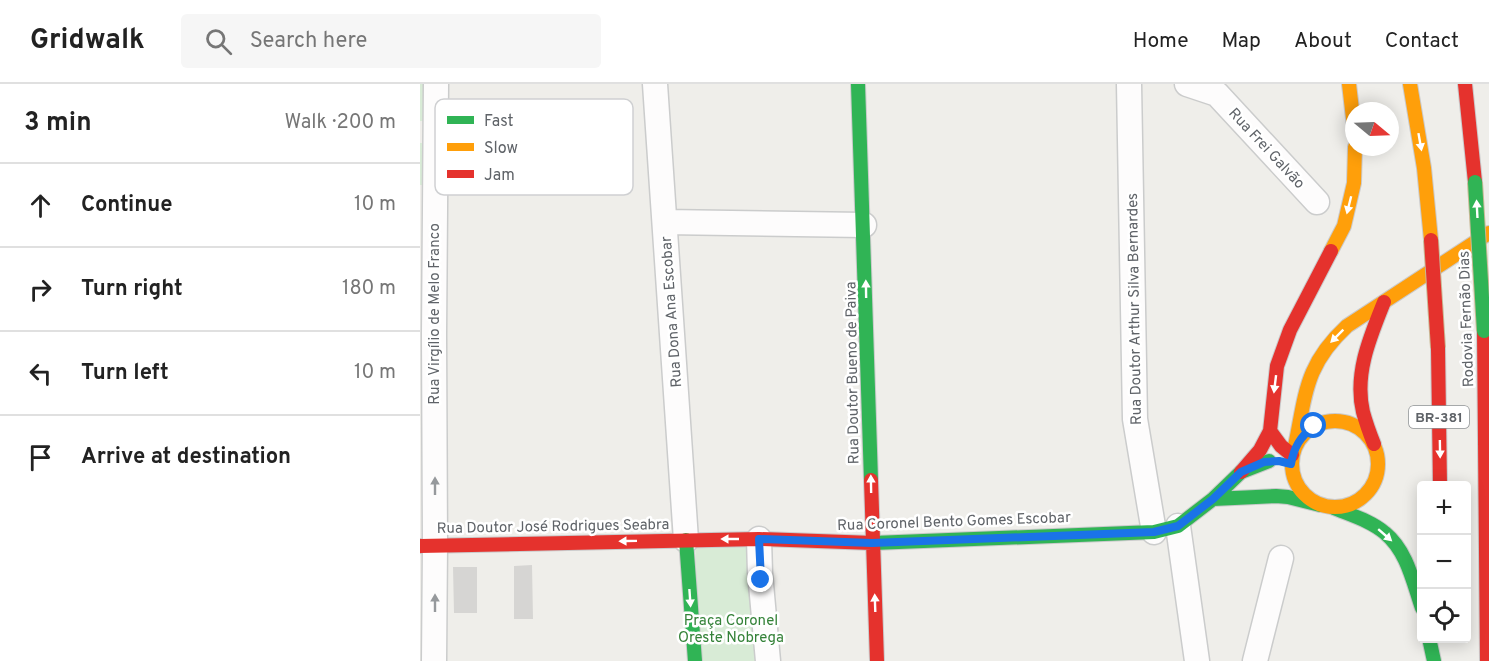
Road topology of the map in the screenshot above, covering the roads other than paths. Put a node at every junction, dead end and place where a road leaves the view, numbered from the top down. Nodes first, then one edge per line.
1 (436, 84) edge
2 (655, 84) edge
3 (858, 84) edge
4 (1129, 84) edge
5 (1186, 84) edge
6 (1349, 84) edge
7 (1410, 84) edge
8 (1465, 84) edge
9 (1220, 89) edge
10 (435, 99) edge
11 (1351, 102) edge
12 (435, 112) edge
13 (1355, 156) edge
14 (1317, 202) dead end
15 (665, 222) junction
16 (864, 225) junction
17 (1489, 233) edge
18 (1384, 302) junction
19 (427, 334) edge
20 (1487, 359) edge
21 (1270, 431) junction
22 (1374, 444) junction
23 (1293, 455) junction
24 (1241, 472) junction
25 (1440, 481) edge
26 (1213, 499) junction
27 (1320, 505) junction
28 (1334, 507) junction
29 (1178, 526) junction
30 (1154, 532) junction
31 (759, 539) junction
32 (686, 540) junction
33 (872, 543) junction
34 (428, 546) edge
35 (1281, 558) dead end
36 (1417, 593) edge
37 (1430, 643) edge
38 (1443, 643) edge
39 (434, 661) edge
40 (695, 661) edge
41 (768, 661) edge
42 (877, 661) edge
43 (1197, 661) edge
44 (1254, 661) edge
45 (1434, 661) edge
46 (1444, 661) edge
47 (1487, 661) edge

1 - 10 street, Rua Virgílio de Melo Franco
2 - 15 street, Rua Dona Ana Escobar
3 - 16 main road, Rua Doutor Bueno de Paiva
4 - 30 street, Rua Doutor Arthur Silva Bernardes
5 - 9 street, Rua Frei Galvão
6 - 11 main road
7 -> 25 main road, Rodovia Fernão Dias / BR-381, bridge
20 -> 8 main road, Rodovia Fernão Dias / BR-381, bridge
9 - 14 street, Rua Frei Galvão
12 - 19 street, Rua Virgílio de Melo Franco
13 -> 21 main road
15 - 16 street
15 - 32 street, Rua Dona Ana Escobar
33 -> 16 main road, Rua Doutor Bueno de Paiva
17 - 18 main road
18 - 22 main road
18 -> 23 main road
34 -> 19 street, Rua Virgílio de Melo Franco
20 - 47 main road, Rodovia Fernão Dias / BR-381
21 - 23 main road
21 - 24 main road
22 - 23 main road
22 - 28 main road
23 - 24 main road, Rua Coronel Bento Gomes Escobar
23 - 27 main road
24 - 26 main road, Rua Coronel Bento Gomes Escobar
26 - 27 main road
26 - 29 main road, Rua Coronel Bento Gomes Escobar
27 - 28 main road
28 -> 36 main road
29 - 30 main road, Rua Coronel Bento Gomes Escobar
29 - 43 street
30 - 33 main road, Rua Coronel Bento Gomes Escobar
31 -> 32 main road, Rua Coronel Bento Gomes Escobar
31 - 33 main road, Rua Coronel Bento Gomes Escobar
31 - 41 street
32 -> 34 main road, Rua Doutor José Rodrigues Seabra
32 -> 40 main road
42 -> 33 main road, Rua Doutor Bueno de Paiva
39 -> 34 street, Rua Virgílio de Melo Franco
35 - 44 street
37 - 45 main road
38 - 46 main road

